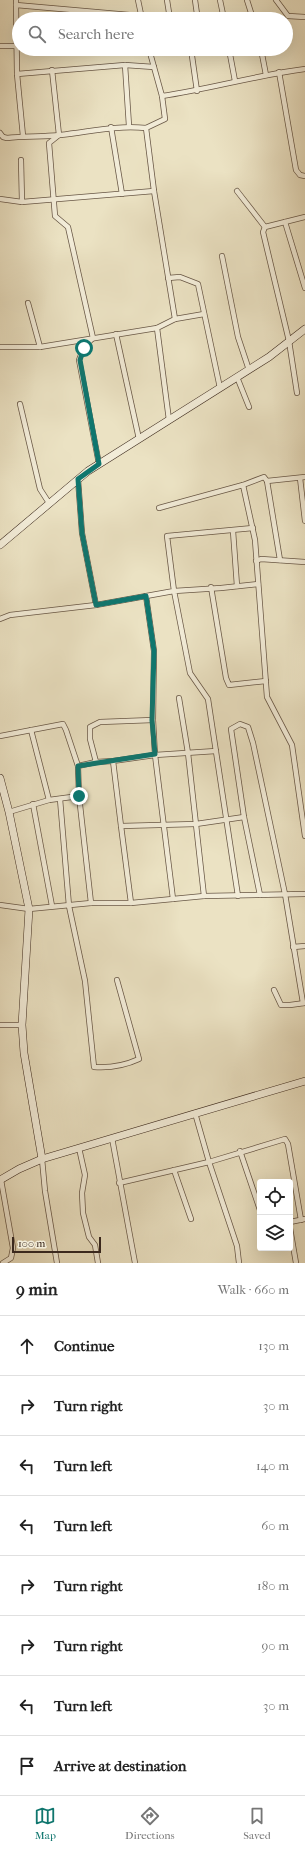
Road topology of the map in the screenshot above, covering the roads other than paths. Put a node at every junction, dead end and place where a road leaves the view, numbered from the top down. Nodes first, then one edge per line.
1 (138, 0) edge
2 (167, 0) edge
3 (195, 0) edge
4 (220, 0) edge
5 (247, 0) edge
6 (276, 0) edge
7 (16, 3) edge
8 (97, 12) edge
9 (141, 12) edge
10 (169, 12) edge
11 (197, 12) edge
12 (223, 12) edge
13 (251, 12) edge
14 (285, 12) edge
15 (293, 16) edge
16 (305, 17) edge
17 (0, 46) edge
18 (12, 46) edge
19 (18, 56) edge
20 (152, 56) edge
21 (192, 56) edge
22 (230, 56) edge
23 (262, 56) edge
24 (125, 65) junction
25 (154, 67) junction
26 (305, 69) edge
27 (52, 70) junction
28 (279, 72) junction
29 (17, 74) junction
30 (266, 75) junction
31 (234, 81) junction
32 (197, 91) junction
33 (162, 96) junction
34 (129, 126) junction
35 (111, 127) junction
36 (146, 128) junction
37 (0, 133) edge
38 (59, 135) junction
39 (23, 136) junction
40 (21, 160) dead end
41 (305, 176) edge
42 (154, 191) junction
43 (237, 191) dead end
44 (122, 194) junction
45 (53, 198) junction
46 (0, 200) edge
47 (22, 202) junction
48 (305, 217) edge
49 (285, 222) junction
50 (264, 227) junction
51 (222, 256) dead end
52 (168, 278) junction
53 (305, 288) edge
54 (28, 303) dead end
55 (204, 314) junction
56 (175, 319) junction
57 (157, 328) junction
58 (305, 329) edge
59 (116, 334) junction
60 (93, 338) junction
61 (289, 341) junction
62 (0, 347) edge
63 (40, 347) junction
64 (249, 370) junction
65 (237, 377) junction
66 (220, 388) junction
67 (297, 393) dead end
68 (20, 404) dead end
69 (249, 407) dead end
70 (169, 420) junction
71 (139, 439) junction
72 (99, 464) junction
73 (303, 478) edge
74 (78, 479) junction
75 (267, 481) junction
76 (243, 485) junction
77 (49, 503) junction
78 (159, 508) dead end
79 (305, 521) edge
80 (253, 528) junction
81 (233, 531) junction
82 (0, 545) edge
83 (256, 560) junction
84 (280, 560) junction
85 (305, 562) edge
86 (258, 584) junction
87 (237, 586) junction
88 (211, 587) junction
89 (174, 591) junction
90 (146, 596) junction
91 (96, 605) junction
92 (0, 619) edge
93 (266, 682) junction
94 (179, 698) dead end
95 (152, 720) junction
96 (31, 730) junction
97 (0, 736) edge
98 (216, 751) junction
99 (188, 753) junction
100 (155, 754) junction
101 (113, 761) junction
102 (96, 762) junction
103 (78, 766) junction
104 (0, 778) edge
105 (79, 796) junction
106 (60, 799) junction
107 (49, 800) junction
108 (33, 804) junction
109 (9, 812) junction
110 (244, 817) junction
111 (226, 821) junction
112 (163, 824) junction
113 (196, 824) junction
114 (121, 826) junction
115 (305, 836) edge
116 (286, 894) junction
117 (305, 894) edge
118 (260, 895) junction
119 (204, 896) junction
120 (238, 896) junction
121 (173, 900) junction
122 (90, 903) junction
123 (131, 903) junction
124 (0, 905) edge
125 (52, 906) junction
126 (69, 906) junction
127 (29, 909) junction
128 (305, 946) edge
129 (293, 947) junction
130 (117, 980) dead end
131 (274, 990) dead end
132 (304, 1003) edge
133 (0, 1025) edge
134 (22, 1026) junction
135 (305, 1080) edge
136 (195, 1113) junction
137 (112, 1138) junction
138 (79, 1148) junction
139 (240, 1151) junction
140 (42, 1159) junction
141 (209, 1162) junction
142 (174, 1170) junction
143 (0, 1180) edge
144 (119, 1183) junction
145 (257, 1201) edge
146 (190, 1219) dead end
147 (303, 1220) edge
148 (293, 1222) edge
149 (293, 1246) edge
150 (3, 1263) edge
151 (57, 1263) edge
152 (98, 1263) edge
153 (135, 1263) edge
154 (239, 1263) edge
155 (296, 1263) edge

1 - 9 street
2 - 10 street
3 - 11 street
4 - 12 street
5 - 13 street
6 - 14 street
7 - 8 street
15 - 16 street
17 - 18 street
19 - 29 street
20 - 25 street
21 - 32 street
22 - 31 street
23 - 30 street
24 - 25 street
24 - 27 street
24 - 34 street
25 - 33 street
26 - 28 street
27 - 29 street
27 - 38 street
28 - 30 street
28 - 41 street
29 - 39 street
30 - 31 street
31 - 32 street
32 - 33 street
33 - 36 street
34 - 35 street
34 - 36 street
35 - 38 street
35 - 44 street
36 - 42 street
37 - 39 street
38 - 39 street
38 - 45 street
40 - 47 street
42 - 44 street
42 - 52 street
43 - 50 street
44 - 45 street
45 - 47 street
45 - 60 street
46 - 47 street
48 - 49 street
49 - 50 street
49 - 53 street
50 - 61 street
51 - 64 street
52 - 55 street
52 - 56 street
54 - 63 street
55 - 56 street
55 - 66 street
56 - 57 street
57 - 59 street
57 - 70 street
58 - 61 street
59 - 60 street
59 - 71 street
60 - 63 street
60 - 72 street
61 - 64 street
61 - 67 street
62 - 63 street
64 - 65 street
65 - 66 street
65 - 69 street
66 - 70 street
68 - 77 street
70 - 71 street
71 - 72 street
72 - 74 street
73 - 75 street
73 - 79 street
74 - 77 street
74 - 91 street
75 - 76 street
75 - 84 street
76 - 78 street
76 - 80 street
77 - 82 street
80 - 81 street
80 - 83 street
81 - 87 street
81 - 89 street
83 - 84 street
83 - 86 street
84 - 85 street
86 - 87 street
86 - 93 street
87 - 88 street
88 - 89 street
88 - 93 street
89 - 90 street
89 - 98 street
90 - 91 street
90 - 95 street
91 - 92 street
93 - 115 street
94 - 99 street
95 - 100 street
95 - 102 street
96 - 97 street
96 - 103 street
96 - 107 street
98 - 99 street
98 - 111 street
99 - 100 street
99 - 113 street
100 - 101 street
100 - 112 street
101 - 102 street
101 - 114 street
102 - 103 street
103 - 105 street
104 - 109 street
105 - 106 street
105 - 122 street
106 - 107 street
106 - 126 street
107 - 108 street
108 - 109 street
108 - 125 street
109 - 127 street
110 - 111 street
110 - 116 street
110 - 118 street
111 - 113 street
111 - 120 street
112 - 113 street
112 - 114 street
112 - 121 street
113 - 119 street
114 - 123 street
116 - 117 street
116 - 118 street
116 - 129 street
118 - 120 street
119 - 120 street
119 - 121 street
121 - 123 street
122 - 123 street
122 - 126 street
124 - 127 street
125 - 126 street
125 - 127 street
126 - 130 street
127 - 134 street
128 - 129 street
129 - 132 street
131 - 132 street
133 - 134 street
134 - 140 street
135 - 136 street
136 - 137 street
136 - 141 street
137 - 138 street
137 - 144 street
138 - 140 street
138 - 152 street
139 - 141 street
139 - 145 street
139 - 147 street
140 - 143 street
140 - 151 street
141 - 142 street
141 - 154 street
142 - 144 street
142 - 146 street
143 - 150 street
144 - 153 street
147 - 148 street
149 - 155 street

